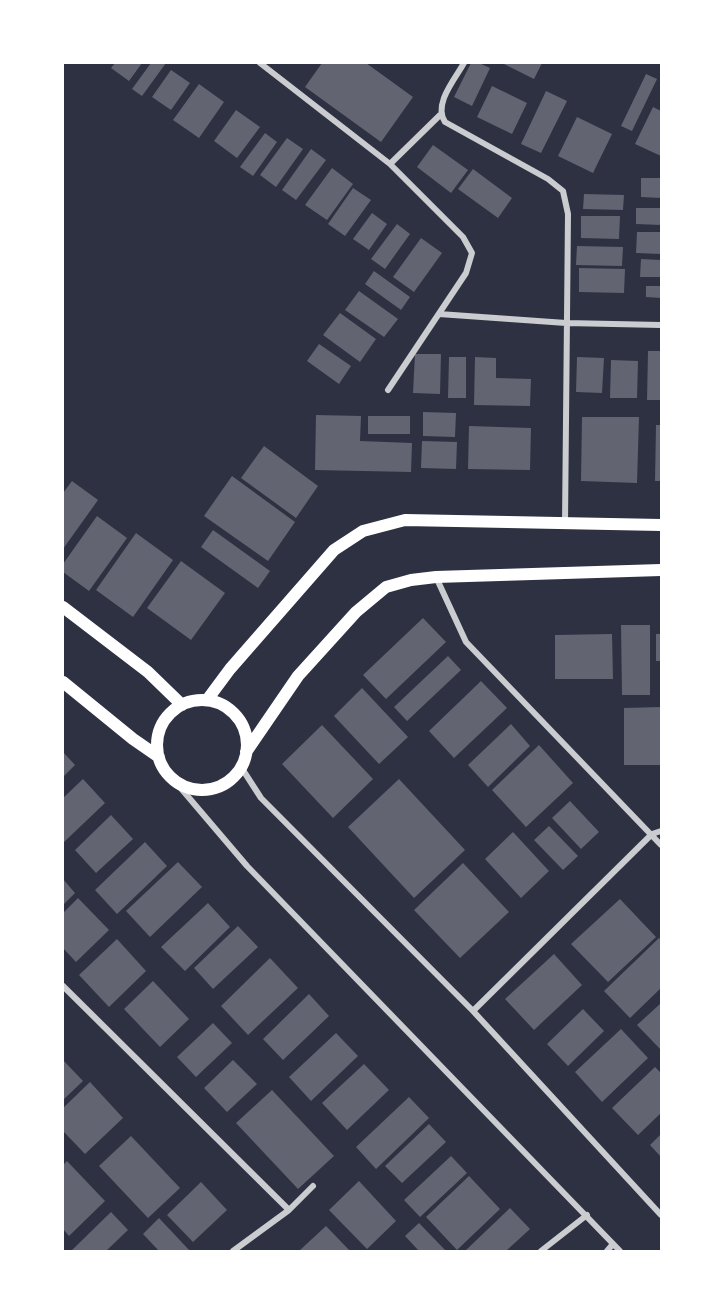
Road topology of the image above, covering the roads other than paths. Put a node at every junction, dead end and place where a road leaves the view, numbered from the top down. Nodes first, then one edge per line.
1 (261, 63) edge
2 (464, 63) edge
3 (440, 114) junction
4 (390, 164) junction
5 (439, 314) junction
6 (566, 324) junction
7 (661, 325) edge
8 (388, 390) dead end
9 (565, 523) junction
10 (661, 525) edge
11 (661, 570) edge
12 (436, 577) junction
13 (63, 607) edge
14 (63, 682) edge
15 (207, 700) junction
16 (182, 705) junction
17 (246, 752) junction
18 (159, 757) junction
19 (241, 767) junction
20 (173, 779) junction
21 (661, 831) edge
22 (652, 834) junction
23 (661, 845) edge
24 (63, 986) edge
25 (473, 1011) junction
26 (313, 1186) dead end
27 (289, 1210) junction
28 (587, 1215) junction
29 (661, 1215) edge
30 (614, 1244) junction
31 (232, 1251) edge
32 (542, 1251) edge
33 (607, 1251) edge
34 (620, 1251) edge

1 - 4 street
2 - 3 street
3 - 4 street
3 - 6 street
4 - 5 street
5 - 6 street
5 - 8 street
6 - 7 street
6 - 9 street
9 - 10 main road
9 - 15 main road
11 - 12 main road
12 - 17 main road
12 - 22 street
13 - 16 main road
14 - 18 main road
15 - 16 main road
15 - 17 main road
16 - 18 main road
17 - 19 main road
18 - 20 main road
19 - 20 main road
19 - 25 street
20 - 28 street
21 - 22 street
22 - 23 street
22 - 25 street
24 - 27 street
25 - 29 street
26 - 27 street
27 - 31 street
28 - 30 street
28 - 32 street
30 - 33 street
30 - 34 street

